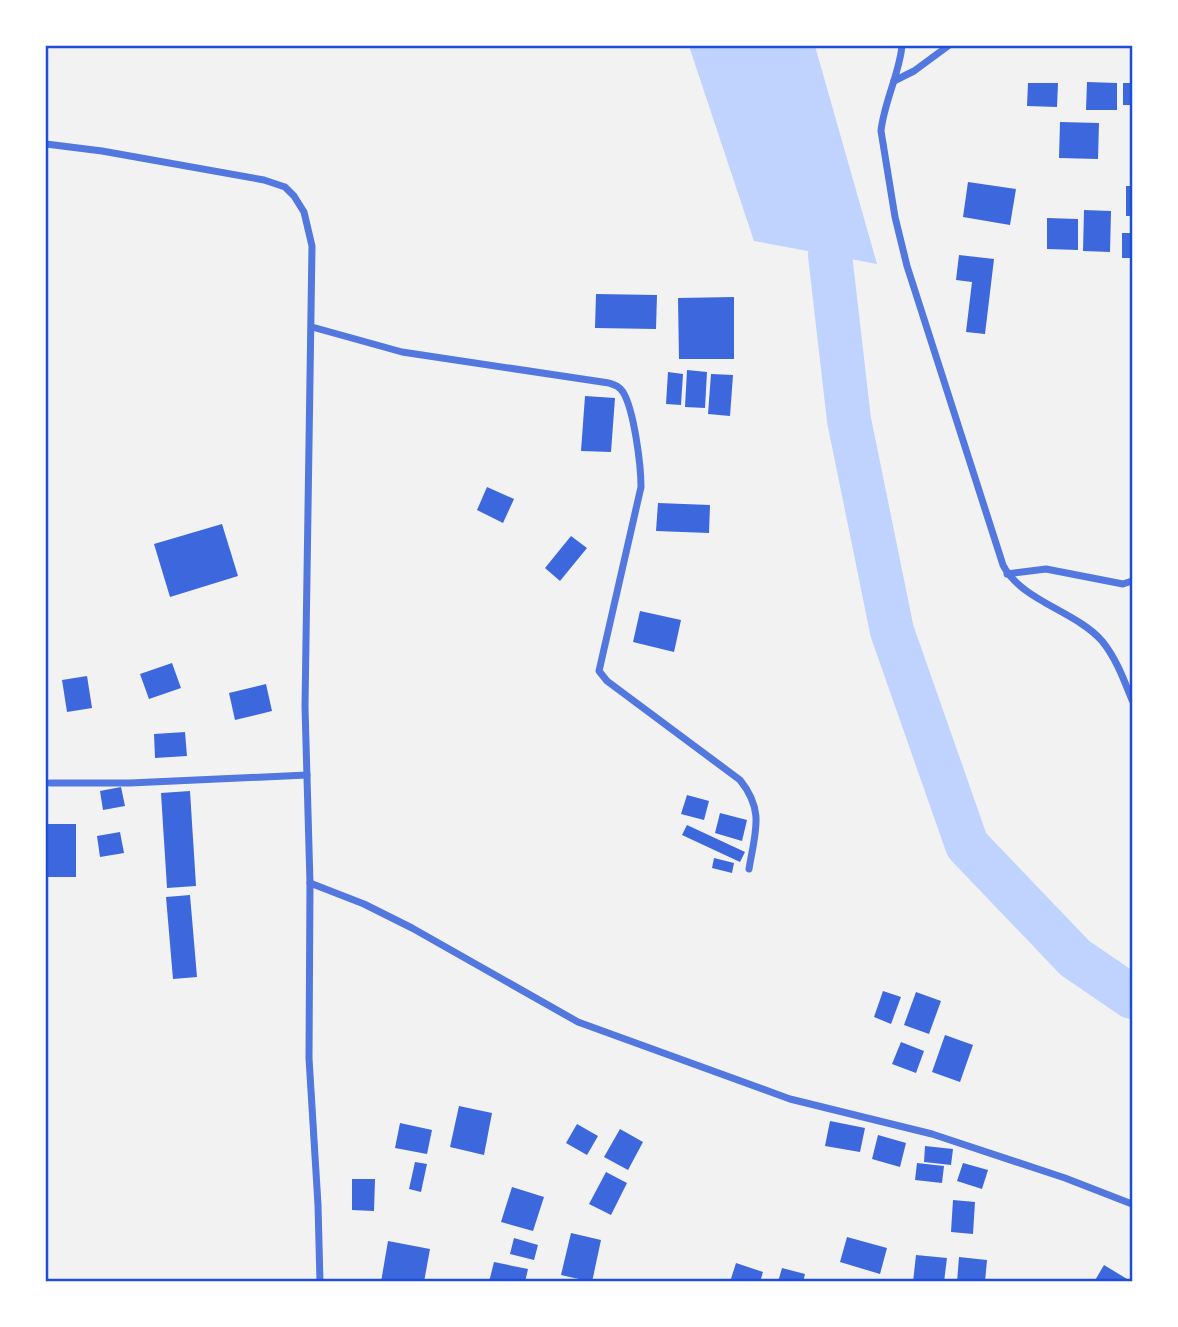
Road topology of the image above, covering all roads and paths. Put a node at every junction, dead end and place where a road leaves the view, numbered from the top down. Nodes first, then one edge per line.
1 (902, 46) edge
2 (948, 46) edge
3 (894, 81) junction
4 (46, 144) edge
5 (312, 327) junction
6 (1007, 574) junction
7 (1132, 581) edge
8 (1132, 700) edge
9 (307, 775) junction
10 (50, 783) dead end
11 (749, 869) dead end
12 (310, 883) junction
13 (1132, 1203) edge
14 (320, 1282) edge

1 - 3 street
2 - 3 street
3 - 6 street
4 - 5 street
5 - 9 street
5 - 11 street
6 - 7 street
6 - 8 street
9 - 10 street
9 - 12 street
12 - 13 street
12 - 14 street

